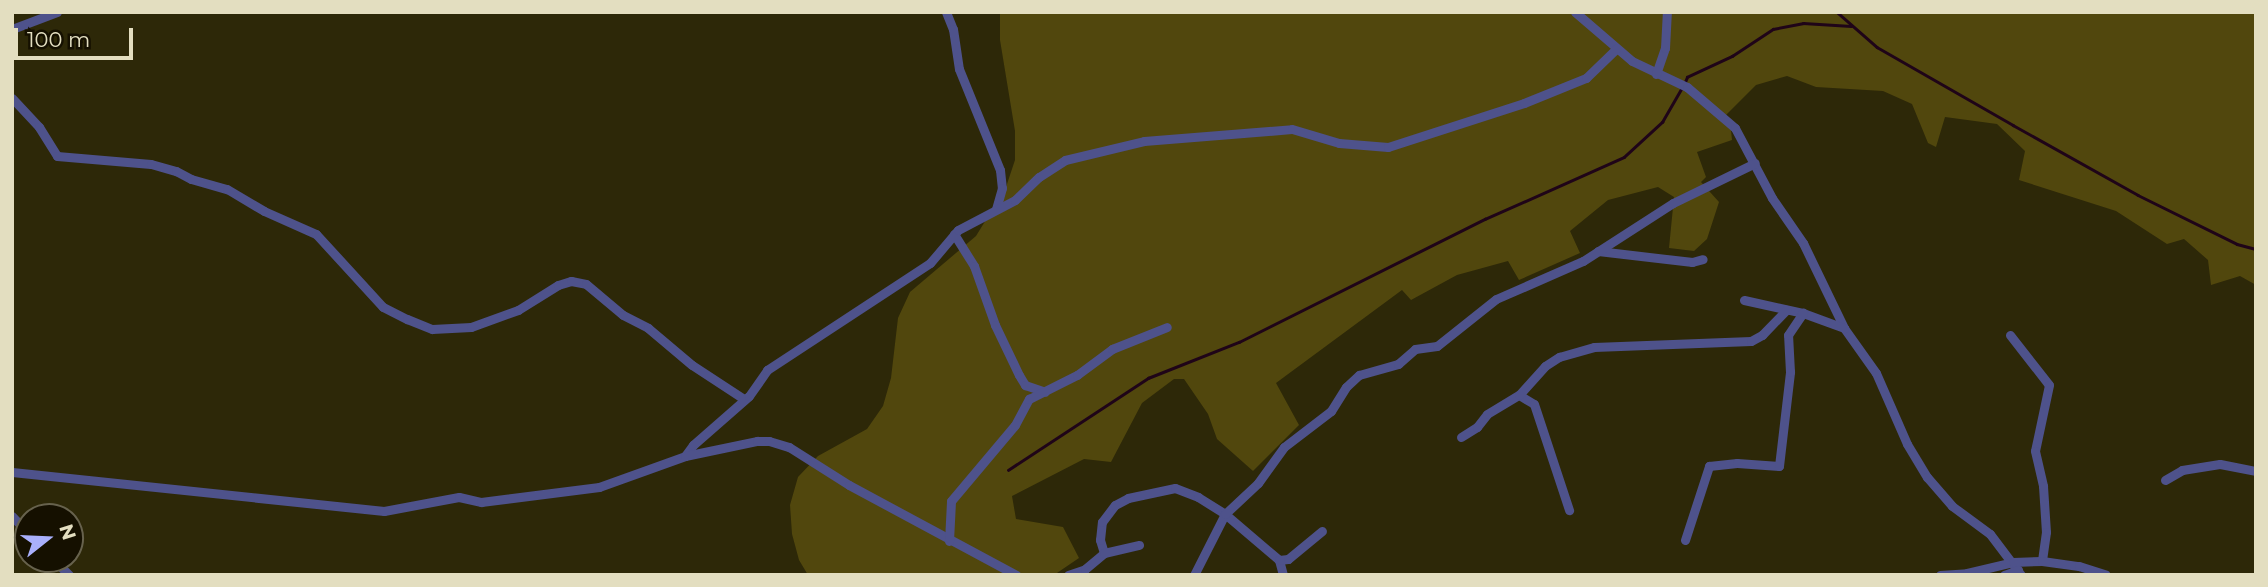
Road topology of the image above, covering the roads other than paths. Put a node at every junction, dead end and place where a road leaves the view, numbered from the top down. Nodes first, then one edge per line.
1 (57, 12) edge
2 (946, 12) edge
3 (1575, 12) edge
4 (1667, 12) edge
5 (12, 29) edge
6 (1616, 49) junction
7 (1656, 74) junction
8 (12, 98) edge
9 (1755, 163) junction
10 (996, 209) junction
11 (954, 234) junction
12 (1598, 251) junction
13 (1703, 259) dead end
14 (1744, 300) dead end
15 (1786, 310) junction
16 (1803, 313) junction
17 (1167, 327) dead end
18 (1844, 328) junction
19 (2010, 335) dead end
20 (1045, 392) junction
21 (1519, 394) junction
22 (744, 399) junction
23 (1461, 437) dead end
24 (685, 456) junction
25 (2256, 471) edge
26 (12, 472) edge
27 (2165, 480) dead end
28 (1569, 510) dead end
29 (1225, 514) junction
30 (1322, 531) dead end
31 (1685, 540) dead end
32 (949, 541) junction
33 (1139, 545) dead end
34 (1104, 553) junction
35 (1279, 559) junction
36 (2042, 561) junction
37 (2018, 569) edge
38 (1016, 575) edge
39 (1068, 575) edge
40 (1194, 575) edge
41 (1283, 575) edge
42 (1940, 575) edge
43 (2004, 575) edge
44 (2106, 575) edge

1 - 5 street
2 - 10 street
3 - 6 street
4 - 7 street
6 - 7 street
6 - 10 street
7 - 9 street
8 - 22 street
9 - 12 street
9 - 18 street
10 - 11 street
11 - 20 street
11 - 22 street
12 - 13 street
12 - 29 street
14 - 15 street
15 - 16 street
15 - 21 street
16 - 18 street
16 - 31 street
17 - 20 street
18 - 37 street
19 - 36 street
20 - 32 street
21 - 23 street
21 - 28 street
22 - 24 street
24 - 26 street
24 - 32 street
25 - 27 street
29 - 34 street
29 - 35 street
29 - 40 street
30 - 35 street
32 - 38 street
33 - 34 street
34 - 39 street
35 - 41 street
36 - 37 street
36 - 44 street
37 - 42 street
37 - 43 street

